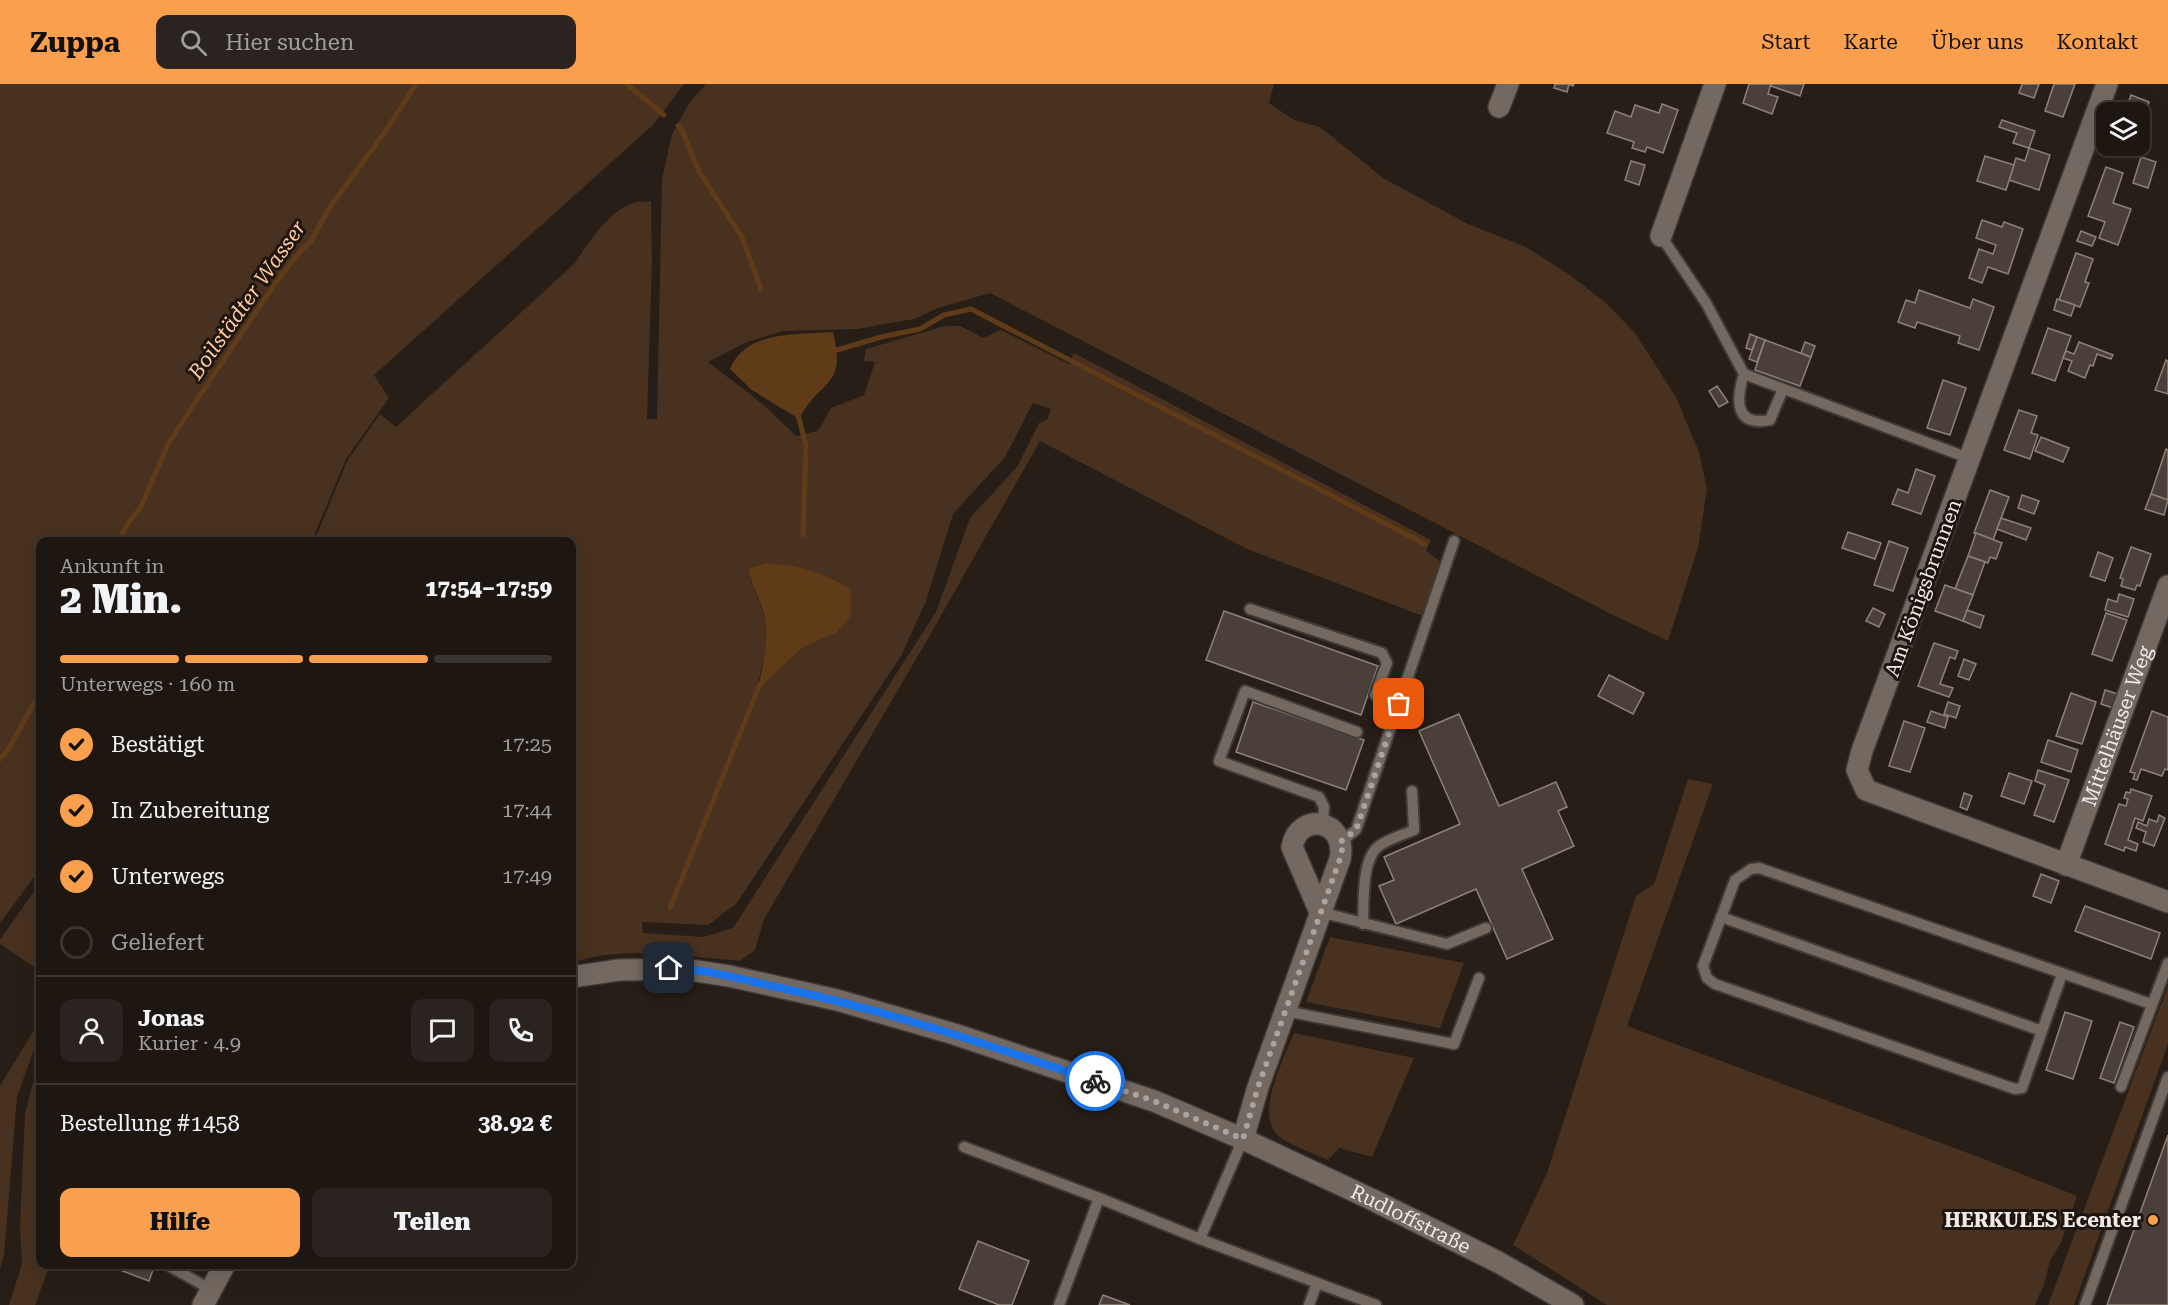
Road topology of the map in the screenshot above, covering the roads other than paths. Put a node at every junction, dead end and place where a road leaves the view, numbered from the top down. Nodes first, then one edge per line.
1 (1508, 84) edge
2 (1715, 84) edge
3 (2107, 84) edge
4 (1500, 107) dead end
5 (1661, 236) joint
6 (1744, 374) junction
7 (1783, 389) junction
8 (1971, 459) junction
9 (1454, 541) dead end
10 (2168, 586) edge
11 (1250, 609) dead end
12 (1399, 704) junction
13 (1357, 732) dead end
14 (1412, 791) dead end
15 (1323, 824) junction
16 (1340, 842) junction
17 (2066, 865) junction
18 (2168, 902) edge
19 (1320, 912) junction
20 (1721, 917) junction
21 (1363, 924) junction
22 (1486, 928) dead end
23 (2168, 963) edge
24 (2062, 974) junction
25 (576, 976) edge
26 (1479, 978) dead end
27 (2151, 1004) junction
28 (1285, 1011) junction
29 (2042, 1031) junction
30 (2168, 1077) edge
31 (2121, 1087) dead end
32 (1243, 1139) junction
33 (964, 1147) dead end
34 (1099, 1198) junction
35 (1200, 1239) junction
36 (174, 1269) edge
37 (222, 1269) edge
38 (1317, 1283) junction
39 (207, 1297) edge
40 (1059, 1305) edge
41 (1309, 1305) edge
42 (1376, 1305) edge
43 (1573, 1305) edge
44 (2085, 1305) edge

1 - 4 street
2 - 5 street
3 - 8 street, Am Königsbrunnen
5 - 6 lane
6 - 7 lane
6 - 7 lane
7 - 8 lane
8 - 17 street, Am Königsbrunnen
9 - 12 lane
10 - 17 street, Mittelhäuser Weg
11 - 12 lane
12 - 16 lane
13 - 15 lane
14 - 21 lane
15 - 16 street
15 - 19 street
16 - 19 street
17 - 18 street, Am Königsbrunnen
19 - 21 lane
19 - 28 street
20 - 24 lane
20 - 29 lane
20 - 29 lane
21 - 22 lane
23 - 27 lane
24 - 27 lane
24 - 29 lane
25 - 32 street, Rudloffstraße
26 - 28 lane
27 - 31 lane
28 - 32 street
30 - 44 lane
32 - 35 lane
32 - 43 street, Rudloffstraße
33 - 34 lane
34 - 35 lane
34 - 40 lane
35 - 38 lane
36 - 39 lane
37 - 39 street
38 - 41 lane
38 - 42 lane

